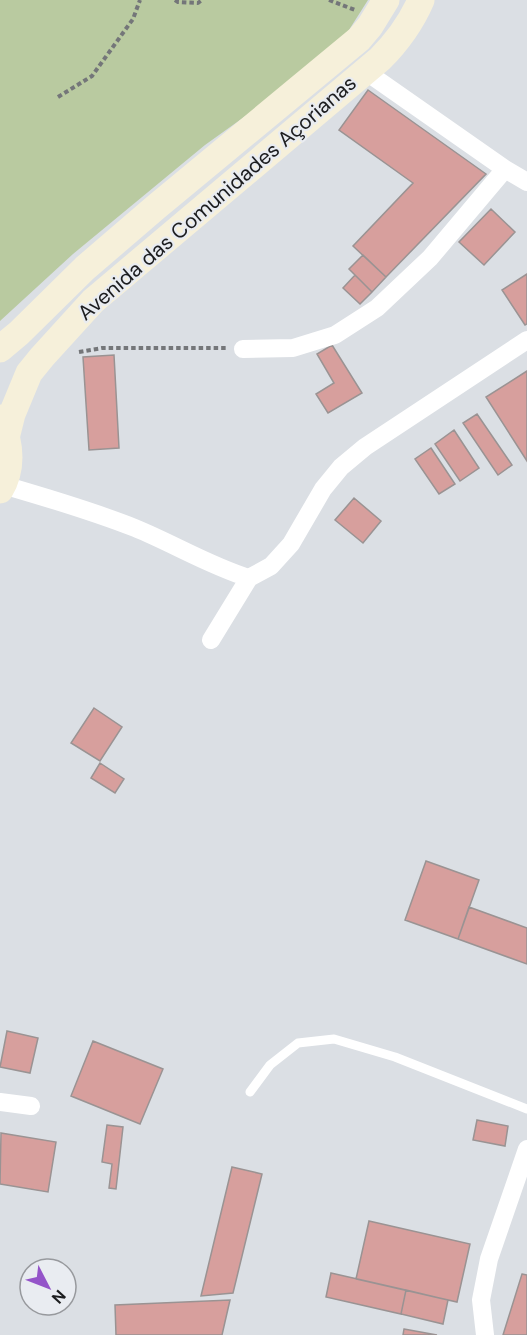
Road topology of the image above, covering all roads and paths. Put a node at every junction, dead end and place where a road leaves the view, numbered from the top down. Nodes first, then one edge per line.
1 (140, 0) edge
2 (175, 0) edge
3 (202, 0) edge
4 (329, 0) edge
5 (386, 0) edge
6 (421, 0) edge
7 (334, 2) dead end
8 (365, 70) junction
9 (58, 97) dead end
10 (505, 169) junction
11 (527, 182) edge
12 (527, 340) edge
13 (0, 349) edge
14 (243, 349) joint
15 (70, 353) dead end
16 (4, 426) edge
17 (2, 488) edge
18 (249, 578) junction
19 (211, 640) dead end
20 (250, 1092) dead end
21 (0, 1102) edge
22 (31, 1106) dead end
23 (527, 1109) edge
24 (527, 1149) edge
25 (484, 1335) edge

1 - 9 path
2 - 3 path
4 - 7 path
5 - 13 street, Avenida das Comunidades Açorianas
6 - 8 street, Avenida das Comunidades Açorianas
8 - 10 street
8 - 16 street, Avenida das Comunidades Açorianas
10 - 11 street
10 - 14 street
12 - 18 street
14 - 15 path
16 - 17 street, Avenida das Comunidades Açorianas
17 - 18 street
18 - 19 street
20 - 23 lane
21 - 22 street
24 - 25 street

